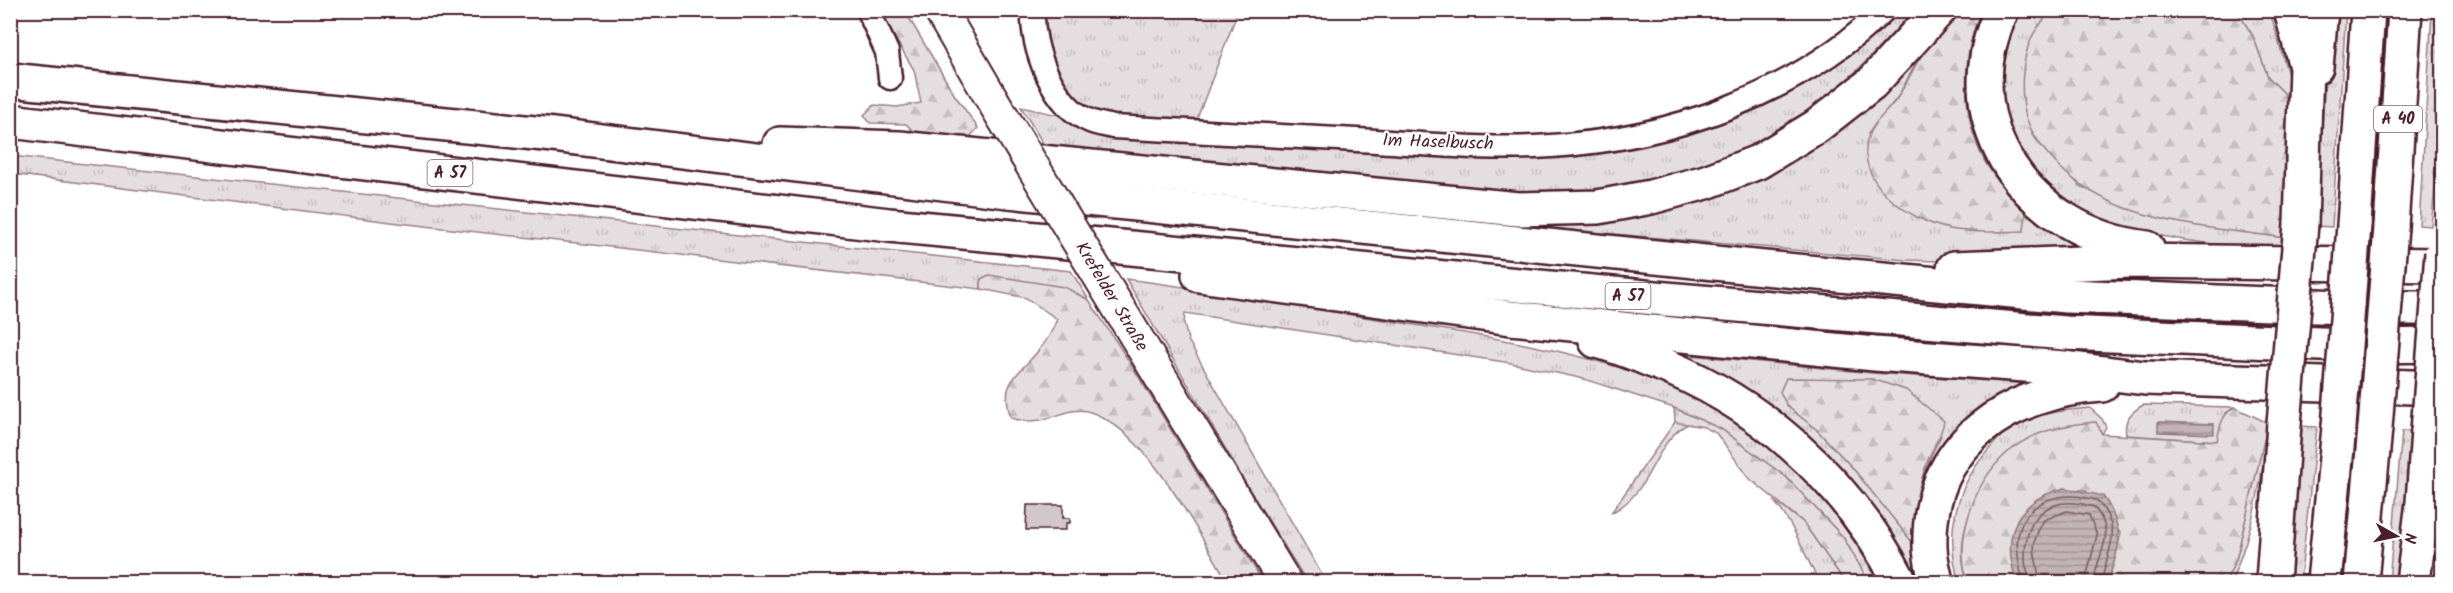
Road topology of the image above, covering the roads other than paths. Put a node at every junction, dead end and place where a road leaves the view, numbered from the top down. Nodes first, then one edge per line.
1 (868, 10) edge
2 (940, 10) edge
3 (1033, 10) edge
4 (1884, 10) edge
5 (1939, 10) edge
6 (2002, 10) edge
7 (2291, 10) edge
8 (2321, 10) edge
9 (2368, 10) edge
10 (2405, 10) edge
11 (890, 78) dead end
12 (10, 80) edge
13 (10, 122) edge
14 (544, 134) junction
15 (2304, 174) junction
16 (889, 225) junction
17 (2442, 253) edge
18 (2260, 261) junction
19 (2442, 265) edge
20 (1764, 268) junction
21 (1346, 297) junction
22 (2442, 308) edge
23 (2442, 345) edge
24 (2145, 378) junction
25 (2442, 388) edge
26 (2278, 498) junction
27 (2423, 502) junction
28 (1285, 582) edge
29 (1900, 582) edge
30 (1936, 582) edge
31 (2253, 582) edge
32 (2273, 582) edge
33 (2324, 582) edge
34 (2361, 582) edge
35 (2413, 582) edge
36 (2424, 582) edge

1 - 11 street
2 - 28 main road, Krefelder Straße, bridge
3 - 4 street, Im Haselbusch
5 - 14 highway
6 - 18 highway
7 - 15 highway
8 - 15 highway
9 - 33 highway, A 40, bridge
10 - 34 highway, A 40, bridge
12 - 14 highway, A 57
13 - 16 highway, A 57
14 - 20 highway, A 57
15 - 26 highway, bridge
16 - 21 highway
16 - 23 highway, A 57
17 - 27 highway, bridge
18 - 19 highway
18 - 20 highway
20 - 22 highway, A 57
21 - 24 highway
21 - 29 highway
24 - 25 highway
24 - 30 highway
26 - 31 highway
26 - 32 highway
27 - 35 highway
27 - 36 highway

